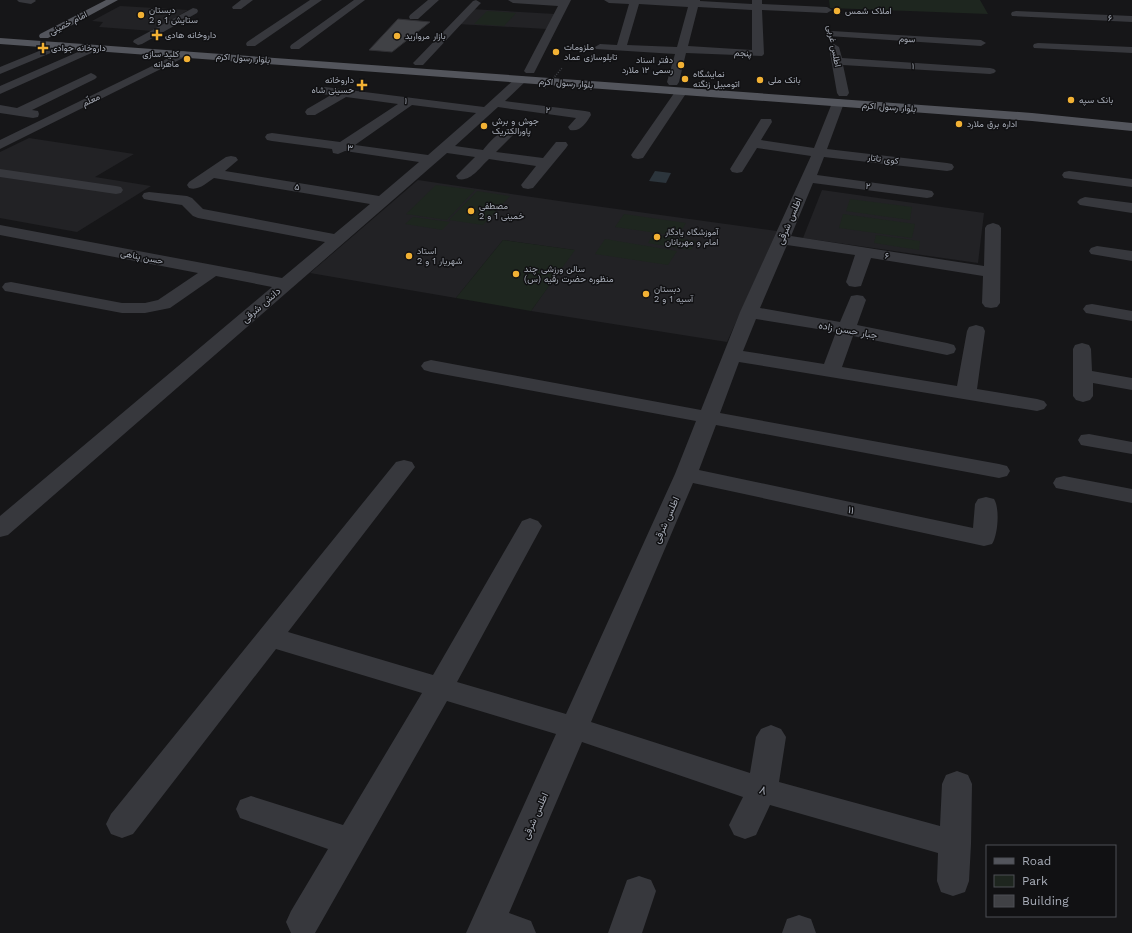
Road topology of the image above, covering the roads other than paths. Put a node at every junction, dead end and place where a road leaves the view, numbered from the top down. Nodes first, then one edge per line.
1 (113, 0) edge
2 (248, 0) edge
3 (317, 0) edge
4 (360, 0) edge
5 (434, 0) edge
6 (513, 0) edge
7 (609, 0) edge
8 (635, 1) edge
9 (565, 2) edge
10 (695, 2) edge
11 (476, 3) dead end
12 (758, 4) edge
13 (826, 5) edge
14 (1009, 5) dead end
15 (237, 7) dead end
16 (193, 11) dead end
17 (1016, 14) junction
18 (414, 17) dead end
19 (1132, 19) edge
20 (1023, 26) dead end
21 (916, 29) dead end
22 (976, 31) dead end
23 (832, 34) junction
24 (44, 36) junction
25 (1031, 36) dead end
26 (882, 38) junction
27 (2, 40) edge
28 (138, 42) junction
29 (981, 43) junction
30 (251, 44) dead end
31 (922, 44) junction
32 (61, 45) junction
33 (600, 47) dead end
34 (94, 48) junction
35 (621, 48) junction
36 (682, 50) junction
37 (887, 52) dead end
38 (287, 53) junction
39 (183, 54) junction
40 (986, 54) dead end
41 (1131, 54) edge
42 (350, 58) junction
43 (837, 61) junction
44 (419, 63) junction
45 (330, 65) junction
46 (0, 71) edge
47 (990, 71) dead end
48 (525, 76) junction
49 (91, 77) dead end
50 (677, 87) junction
51 (64, 89) junction
52 (0, 90) edge
53 (325, 91) dead end
54 (344, 93) junction
55 (102, 95) junction
56 (841, 98) junction
57 (410, 101) junction
58 (491, 107) junction
59 (0, 109) edge
60 (1088, 111) dead end
61 (18, 112) junction
62 (311, 112) dead end
63 (1055, 115) junction
64 (56, 117) junction
65 (766, 122) dead end
66 (289, 126) dead end
67 (575, 127) dead end
68 (1132, 127) edge
69 (506, 135) dead end
70 (4, 141) edge
71 (753, 143) junction
72 (561, 145) dead end
73 (343, 147) junction
74 (819, 152) junction
75 (436, 154) junction
76 (638, 154) dead end
77 (486, 155) junction
78 (330, 156) dead end
79 (231, 160) dead end
80 (546, 163) junction
81 (947, 167) dead end
82 (737, 169) dead end
83 (0, 173) edge
84 (212, 173) junction
85 (291, 173) dead end
86 (1069, 175) dead end
87 (463, 176) dead end
88 (808, 178) junction
89 (346, 183) dead end
90 (1132, 183) edge
91 (276, 184) junction
92 (194, 185) dead end
93 (528, 185) dead end
94 (116, 190) dead end
95 (333, 193) junction
96 (927, 194) dead end
97 (258, 195) dead end
98 (149, 196) dead end
99 (381, 201) junction
100 (1085, 202) dead end
101 (320, 203) dead end
102 (1132, 208) edge
103 (993, 228) dead end
104 (0, 230) edge
105 (1098, 234) dead end
106 (337, 239) junction
107 (782, 239) junction
108 (864, 253) junction
109 (1132, 256) edge
110 (213, 270) junction
111 (992, 272) junction
112 (285, 284) junction
113 (11, 287) dead end
114 (991, 303) dead end
115 (1092, 310) dead end
116 (749, 312) junction
117 (1132, 316) edge
118 (848, 329) junction
119 (976, 331) dead end
120 (947, 349) dead end
121 (1082, 350) dead end
122 (732, 355) junction
123 (431, 366) dead end
124 (831, 370) junction
125 (1083, 375) junction
126 (1132, 384) edge
127 (966, 393) junction
128 (1083, 396) dead end
129 (1037, 405) dead end
130 (707, 417) junction
131 (1089, 440) dead end
132 (1132, 448) edge
133 (404, 467) dead end
134 (999, 471) dead end
135 (686, 474) junction
136 (1064, 483) dead end
137 (1132, 496) edge
138 (986, 504) dead end
139 (530, 526) dead end
140 (0, 529) edge
141 (270, 637) junction
142 (440, 688) junction
143 (574, 728) junction
144 (771, 737) dead end
145 (957, 784) dead end
146 (762, 790) junction
147 (251, 809) dead end
148 (122, 824) dead end
149 (745, 824) dead end
150 (350, 842) junction
151 (955, 844) junction
152 (953, 881) dead end
153 (640, 891) dead end
154 (304, 922) dead end
155 (486, 928) edge
156 (519, 933) edge
157 (625, 933) edge

1 - 24 main road, امام خمینی
2 - 15 street
3 - 30 street
4 - 38 street
5 - 18 street
6 - 9 street
7 - 8 street
8 - 10 street
8 - 35 street
9 - 48 street
10 - 12 street
10 - 36 street
11 - 44 street
12 - 13 street
12 - 36 street, پنجم
13 - 23 street, اطلس غربی
14 - 17 street
16 - 28 street
17 - 19 street, ۶
17 - 20 street
21 - 31 street
22 - 29 street
23 - 26 street, سوم
23 - 43 street, اطلس غربی
24 - 27 main road, بلوار رسول اکرم
24 - 28 main road, بلوار رسول اکرم
25 - 41 street
26 - 31 street, سوم
26 - 37 street
27 - 32 main road, بلوار رسول اکرم
28 - 38 main road, بلوار رسول اکرم
29 - 31 street, سوم
29 - 40 street
32 - 34 main road, بلوار رسول اکرم
32 - 46 street
33 - 35 street
34 - 39 main road, بلوار رسول اکرم
34 - 52 street
35 - 36 street
36 - 50 street
38 - 39 main road, بلوار رسول اکرم
38 - 42 main road, بلوار رسول اکرم
38 - 45 main road, بلوار رسول اکرم
39 - 55 street, معلّم
42 - 44 main road, بلوار رسول اکرم
42 - 45 main road
43 - 47 street, ۱
43 - 56 street, اطلس غربی
44 - 48 main road, بلوار رسول اکرم
45 - 48 main road, بلوار رسول اکرم
48 - 50 main road, بلوار رسول اکرم
48 - 58 street, دانش شرقی
49 - 51 street
50 - 56 main road, بلوار رسول اکرم
50 - 76 street
51 - 55 street
51 - 61 street
53 - 54 street, ۱
54 - 57 street, ۱
54 - 62 street
55 - 64 street, معلّم
56 - 63 main road, بلوار رسول اکرم
56 - 74 street, اطلس شرقی
57 - 58 street, ۱
57 - 73 street
58 - 67 street, ۲
58 - 75 street, دانش شرقی
59 - 61 street
60 - 63 main road, بلوار رسول اکرم
61 - 64 street
63 - 68 main road, بلوار رسول اکرم
64 - 70 street, معلّم
65 - 71 street
66 - 73 street, ۳
69 - 77 street
71 - 74 street, کوی تاتار
71 - 82 street
72 - 80 street
73 - 75 street, ۳
73 - 78 street
74 - 81 street, کوی تاتار
74 - 88 street, اطلس شرقی
75 - 77 street, ۳
75 - 99 street, دانش شرقی
77 - 80 street, ۳
77 - 87 street
79 - 84 street
80 - 93 street
83 - 94 street
84 - 91 street, ۵
84 - 92 street
85 - 91 street
86 - 90 street
88 - 96 street, ۲
88 - 107 street, اطلس شرقی
89 - 95 street
91 - 95 street, ۵
91 - 97 street
95 - 99 street, ۵
95 - 101 street
98 - 106 street
99 - 106 street, دانش شرقی
100 - 102 street
103 - 111 street
104 - 110 street, حسن پناهی
105 - 109 street
106 - 112 street, دانش شرقی
107 - 108 street, ۶
107 - 116 street, اطلس شرقی
108 - 111 street, ۶
108 - 118 street
110 - 112 street, حسن پناهی
110 - 113 street
111 - 114 street
112 - 140 street, دانش شرقی
115 - 117 street
116 - 118 street, جبار حسن زاده
116 - 122 street, اطلس شرقی
118 - 120 street, جبار حسن زاده
118 - 124 street
119 - 127 street
121 - 125 street
122 - 124 street
122 - 130 street, اطلس شرقی
123 - 130 street
124 - 127 street
125 - 126 street
125 - 128 street
127 - 129 street
130 - 134 street
130 - 135 street, اطلس شرقی
131 - 132 street
133 - 141 street
135 - 138 street, ۱۱
135 - 143 street, اطلس شرقی
136 - 137 street
139 - 142 street
141 - 142 street, ۸
141 - 148 street
142 - 143 street, ۸
142 - 150 street
143 - 146 street, ۸
143 - 155 street, اطلس شرقی
144 - 146 street
145 - 151 street
146 - 149 street
146 - 151 street, ۸
147 - 150 street
150 - 154 street
151 - 152 street
153 - 157 street
155 - 156 street

